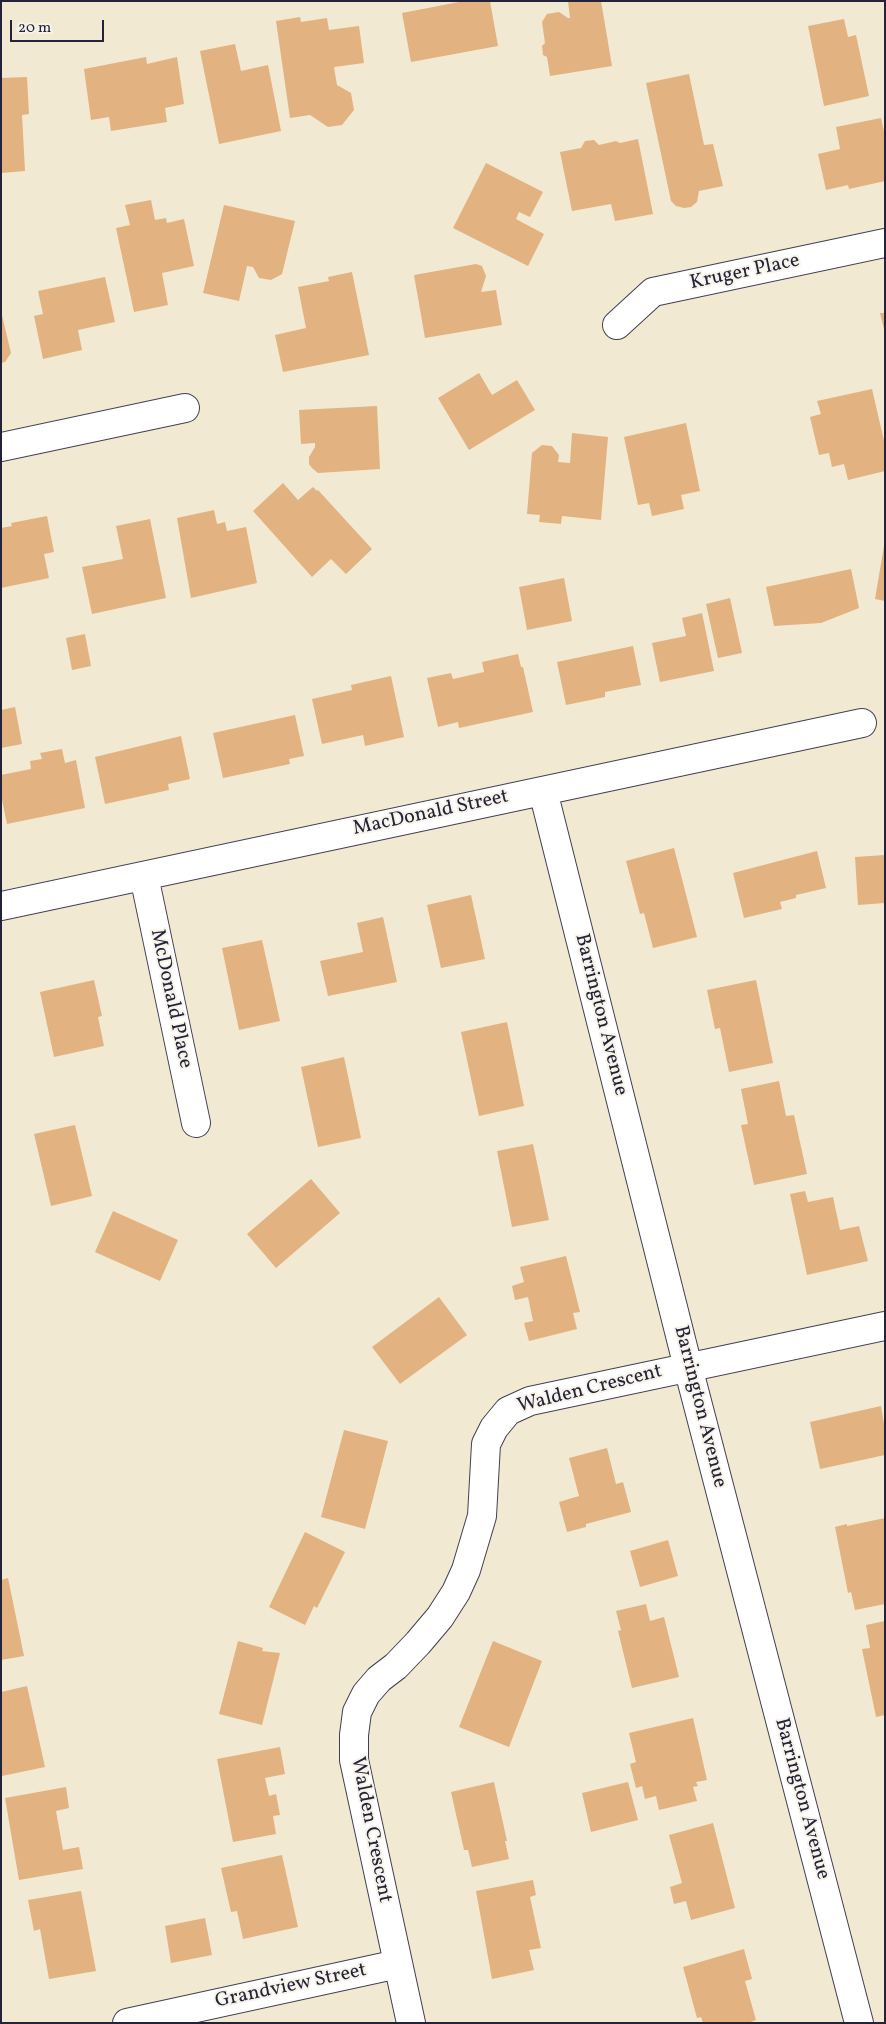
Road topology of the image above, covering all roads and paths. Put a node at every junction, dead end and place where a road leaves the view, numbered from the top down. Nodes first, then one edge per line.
1 (885, 243) edge
2 (617, 325) dead end
3 (185, 408) dead end
4 (1, 447) edge
5 (862, 723) dead end
6 (543, 791) junction
7 (144, 876) junction
8 (1, 906) edge
9 (196, 1122) dead end
10 (885, 1326) edge
11 (688, 1367) junction
12 (398, 1964) junction
13 (126, 2023) edge
14 (411, 2023) edge
15 (860, 2023) edge

1 - 2 street, Kruger Place
3 - 4 street
5 - 6 street, MacDonald Street
6 - 7 street, MacDonald Street
6 - 11 street, Barrington Avenue
7 - 8 street, MacDonald Street
7 - 9 street, McDonald Place
10 - 11 street, Walden Crescent
11 - 12 street, Walden Crescent
11 - 15 street, Barrington Avenue
12 - 13 street, Grandview Street
12 - 14 street, Walden Crescent

